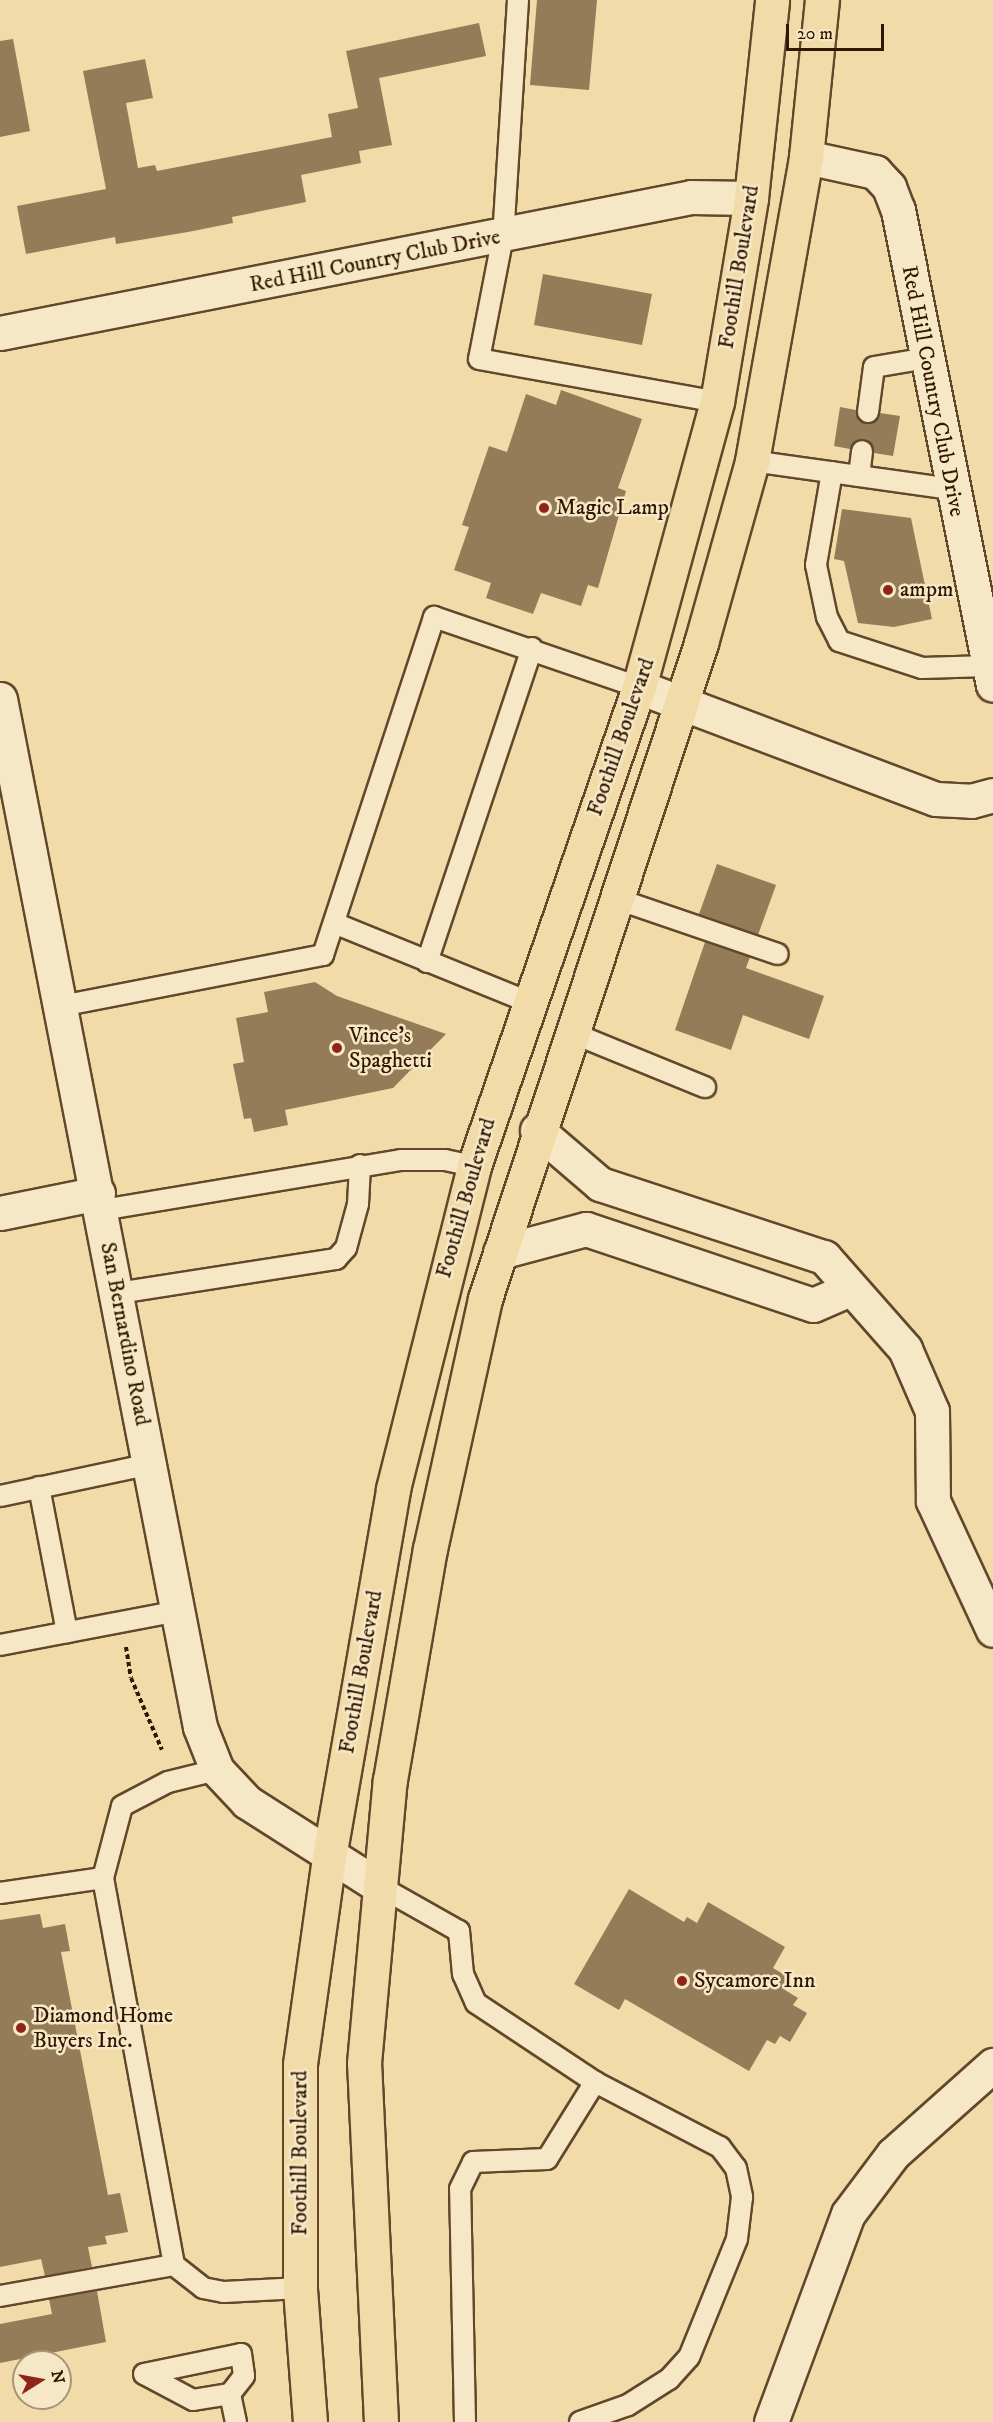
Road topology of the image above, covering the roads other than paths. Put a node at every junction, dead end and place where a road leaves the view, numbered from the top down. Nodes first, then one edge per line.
1 (518, 0) edge
2 (772, 0) edge
3 (822, 0) edge
4 (806, 157) junction
5 (751, 198) junction
6 (503, 236) junction
7 (0, 333) edge
8 (927, 358) junction
9 (717, 402) junction
10 (868, 411) dead end
11 (862, 451) dead end
12 (752, 461) junction
13 (832, 472) junction
14 (859, 476) junction
15 (952, 489) junction
16 (532, 648) junction
17 (991, 675) edge
18 (639, 687) junction
19 (0, 699) edge
20 (682, 701) junction
21 (993, 795) edge
22 (614, 898) junction
23 (334, 923) junction
24 (778, 954) dead end
25 (427, 962) junction
26 (529, 1002) junction
27 (61, 1006) junction
28 (570, 1032) junction
29 (705, 1087) dead end
30 (537, 1130) junction
31 (360, 1166) junction
32 (474, 1167) junction
33 (600, 1184) junction
34 (100, 1202) junction
35 (0, 1213) edge
36 (586, 1229) junction
37 (783, 1244) junction
38 (500, 1252) junction
39 (850, 1289) junction
40 (769, 1290) junction
41 (118, 1293) junction
42 (150, 1464) junction
43 (39, 1487) junction
44 (0, 1496) edge
45 (178, 1611) junction
46 (993, 1630) edge
47 (67, 1632) junction
48 (0, 1645) edge
49 (217, 1770) junction
50 (329, 1857) junction
51 (103, 1878) junction
52 (379, 1886) junction
53 (0, 1893) edge
54 (989, 2077) edge
55 (595, 2082) junction
56 (174, 2265) junction
57 (300, 2288) junction
58 (0, 2296) edge
59 (230, 2394) dead end
60 (236, 2422) edge
61 (310, 2422) edge
62 (381, 2422) edge
63 (465, 2422) edge
64 (580, 2422) edge
65 (771, 2422) edge

1 - 6 lane
2 - 5 main road, Foothill Boulevard
3 - 4 main road, Foothill Boulevard
4 - 8 street, Red Hill Country Club Drive
4 - 12 main road, Foothill Boulevard
5 - 6 street, Red Hill Country Club Drive
5 - 9 main road, Foothill Boulevard
6 - 7 street, Red Hill Country Club Drive
6 - 9 lane
8 - 10 lane
8 - 15 street, Red Hill Country Club Drive
9 - 18 main road, Foothill Boulevard
11 - 14 lane
12 - 13 lane
12 - 20 main road, Foothill Boulevard
13 - 14 lane
13 - 17 lane
14 - 15 lane
15 - 17 street, Red Hill Country Club Drive
16 - 18 lane
16 - 23 lane
16 - 25 lane
18 - 20 street
18 - 26 main road, Foothill Boulevard
19 - 27 street, San Bernardino Road
20 - 21 street
20 - 22 main road, Foothill Boulevard
22 - 24 lane
22 - 28 main road, Foothill Boulevard
23 - 25 lane
23 - 27 lane
25 - 26 lane
26 - 32 main road, Foothill Boulevard
27 - 34 street, San Bernardino Road
28 - 29 lane
28 - 30 main road, Foothill Boulevard
30 - 33 street
30 - 38 main road, Foothill Boulevard
31 - 32 lane
31 - 34 lane
31 - 41 lane
32 - 50 main road, Foothill Boulevard
33 - 36 street
33 - 37 street
34 - 35 street
34 - 41 street, San Bernardino Road
36 - 38 street
36 - 40 street
37 - 39 street
37 - 40 street
38 - 52 main road, Foothill Boulevard
39 - 40 street
39 - 46 street
41 - 42 street, San Bernardino Road
42 - 43 lane
42 - 45 street, San Bernardino Road
43 - 44 lane
43 - 47 lane
45 - 47 lane
45 - 49 street, San Bernardino Road
47 - 48 lane
49 - 50 street, San Bernardino Road
49 - 51 lane
50 - 52 street, San Bernardino Road
50 - 57 main road, Foothill Boulevard
51 - 53 lane
51 - 56 lane
52 - 55 lane
52 - 62 main road, Foothill Boulevard
54 - 65 street
55 - 63 lane
55 - 64 lane
56 - 57 lane
56 - 58 lane
57 - 61 main road, Foothill Boulevard
59 - 60 lane

